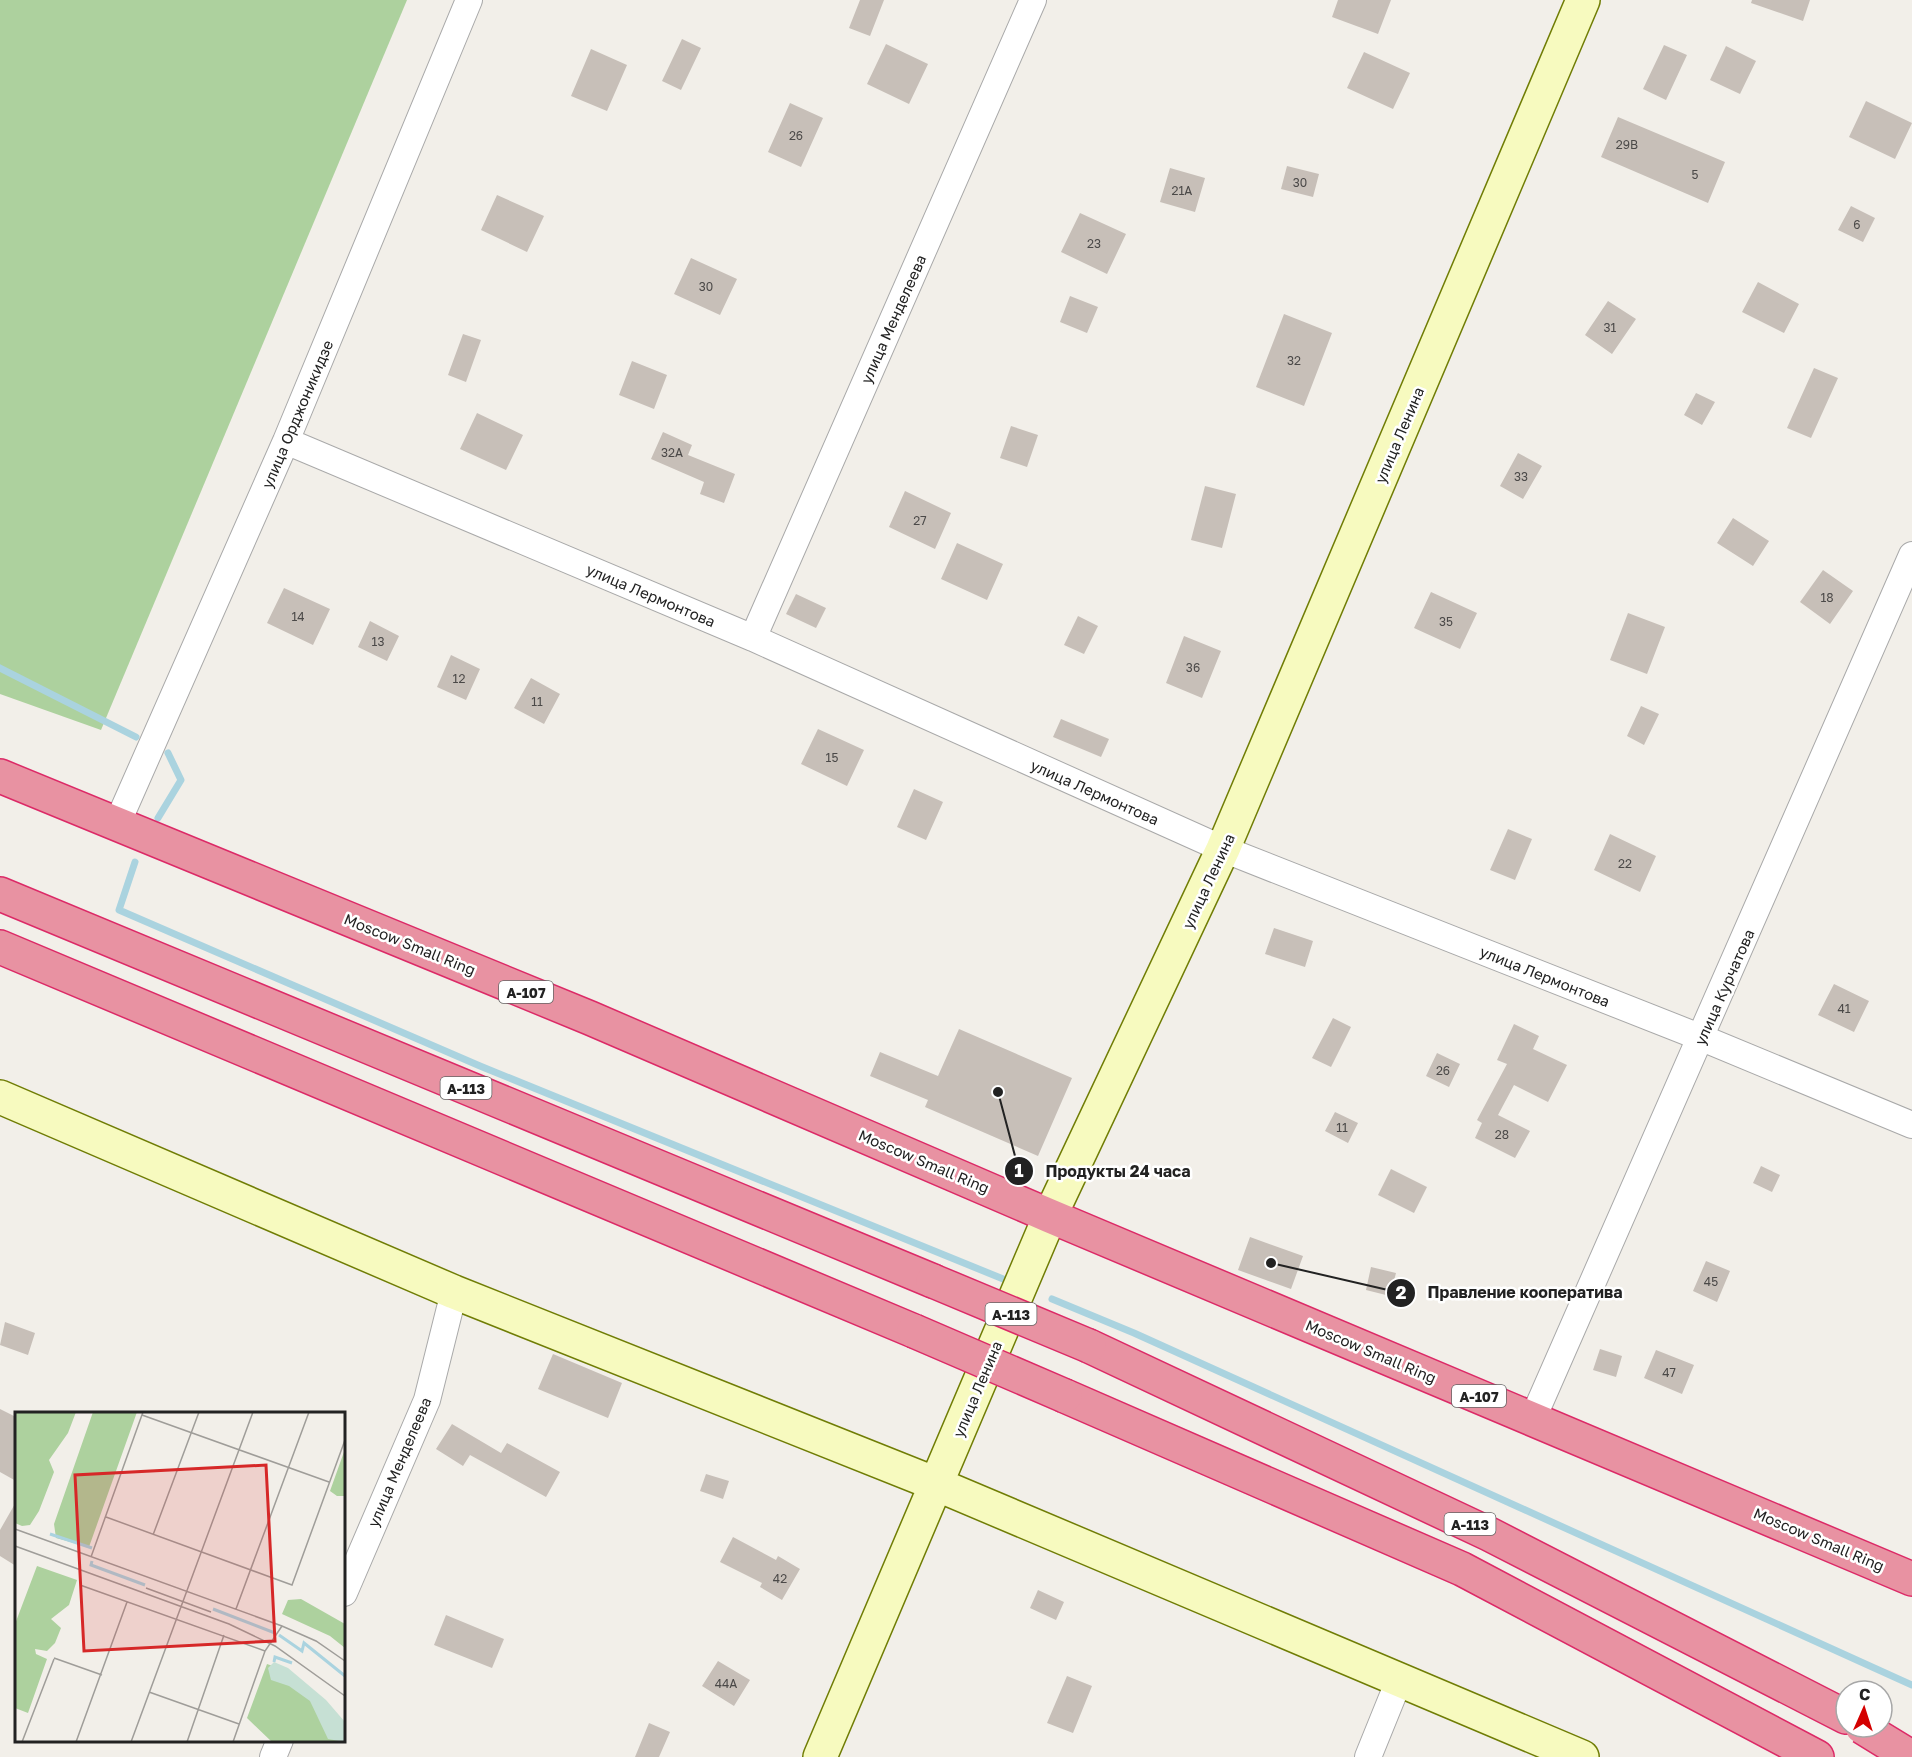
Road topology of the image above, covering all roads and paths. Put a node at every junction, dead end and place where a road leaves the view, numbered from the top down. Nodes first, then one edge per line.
1 (469, 0) edge
2 (1033, 0) edge
3 (1583, 0) edge
4 (286, 441) junction
5 (1912, 555) edge
6 (753, 638) junction
7 (0, 776) edge
8 (117, 824) junction
9 (1223, 849) junction
10 (0, 894) edge
11 (0, 947) edge
12 (1702, 1038) junction
13 (0, 1097) edge
14 (1912, 1125) edge
15 (1050, 1216) junction
16 (454, 1292) junction
17 (1533, 1419) junction
18 (936, 1484) junction
19 (1912, 1579) edge
20 (345, 1591) edge
21 (1400, 1678) junction
22 (1834, 1711) edge
23 (1912, 1733) edge
24 (1882, 1739) edge
25 (279, 1742) edge
26 (273, 1757) edge
27 (820, 1757) edge
28 (1368, 1757) edge
29 (1582, 1757) edge
30 (1817, 1757) edge
31 (1898, 1757) edge
32 (1911, 1757) edge

1 - 4 street, улица Орджоникидзе
2 - 6 street, улица Менделеева
3 - 9 street, улица Ленина
4 - 6 street, улица Лермонтова
4 - 8 street, улица Орджоникидзе
5 - 12 street, улица Курчатова
6 - 9 street, улица Лермонтова
7 - 8 highway, Moscow Small Ring / А-107
8 - 15 highway, Moscow Small Ring / А-107
9 - 12 street, улица Лермонтова
9 - 15 street, улица Ленина
10 - 22 highway, А-113, bridge
11 - 30 highway, bridge
12 - 14 street, улица Лермонтова
12 - 17 street, улица Курчатова
13 - 16 street
15 - 17 highway, Moscow Small Ring / А-107
15 - 18 street, улица Ленина
16 - 18 street
16 - 20 street, улица Менделеева
17 - 19 highway, Moscow Small Ring / А-107
18 - 21 street
18 - 27 street, улица Ленина
21 - 28 street
21 - 29 street
23 - 31 street
24 - 32 highway, А-113, bridge
25 - 26 street

